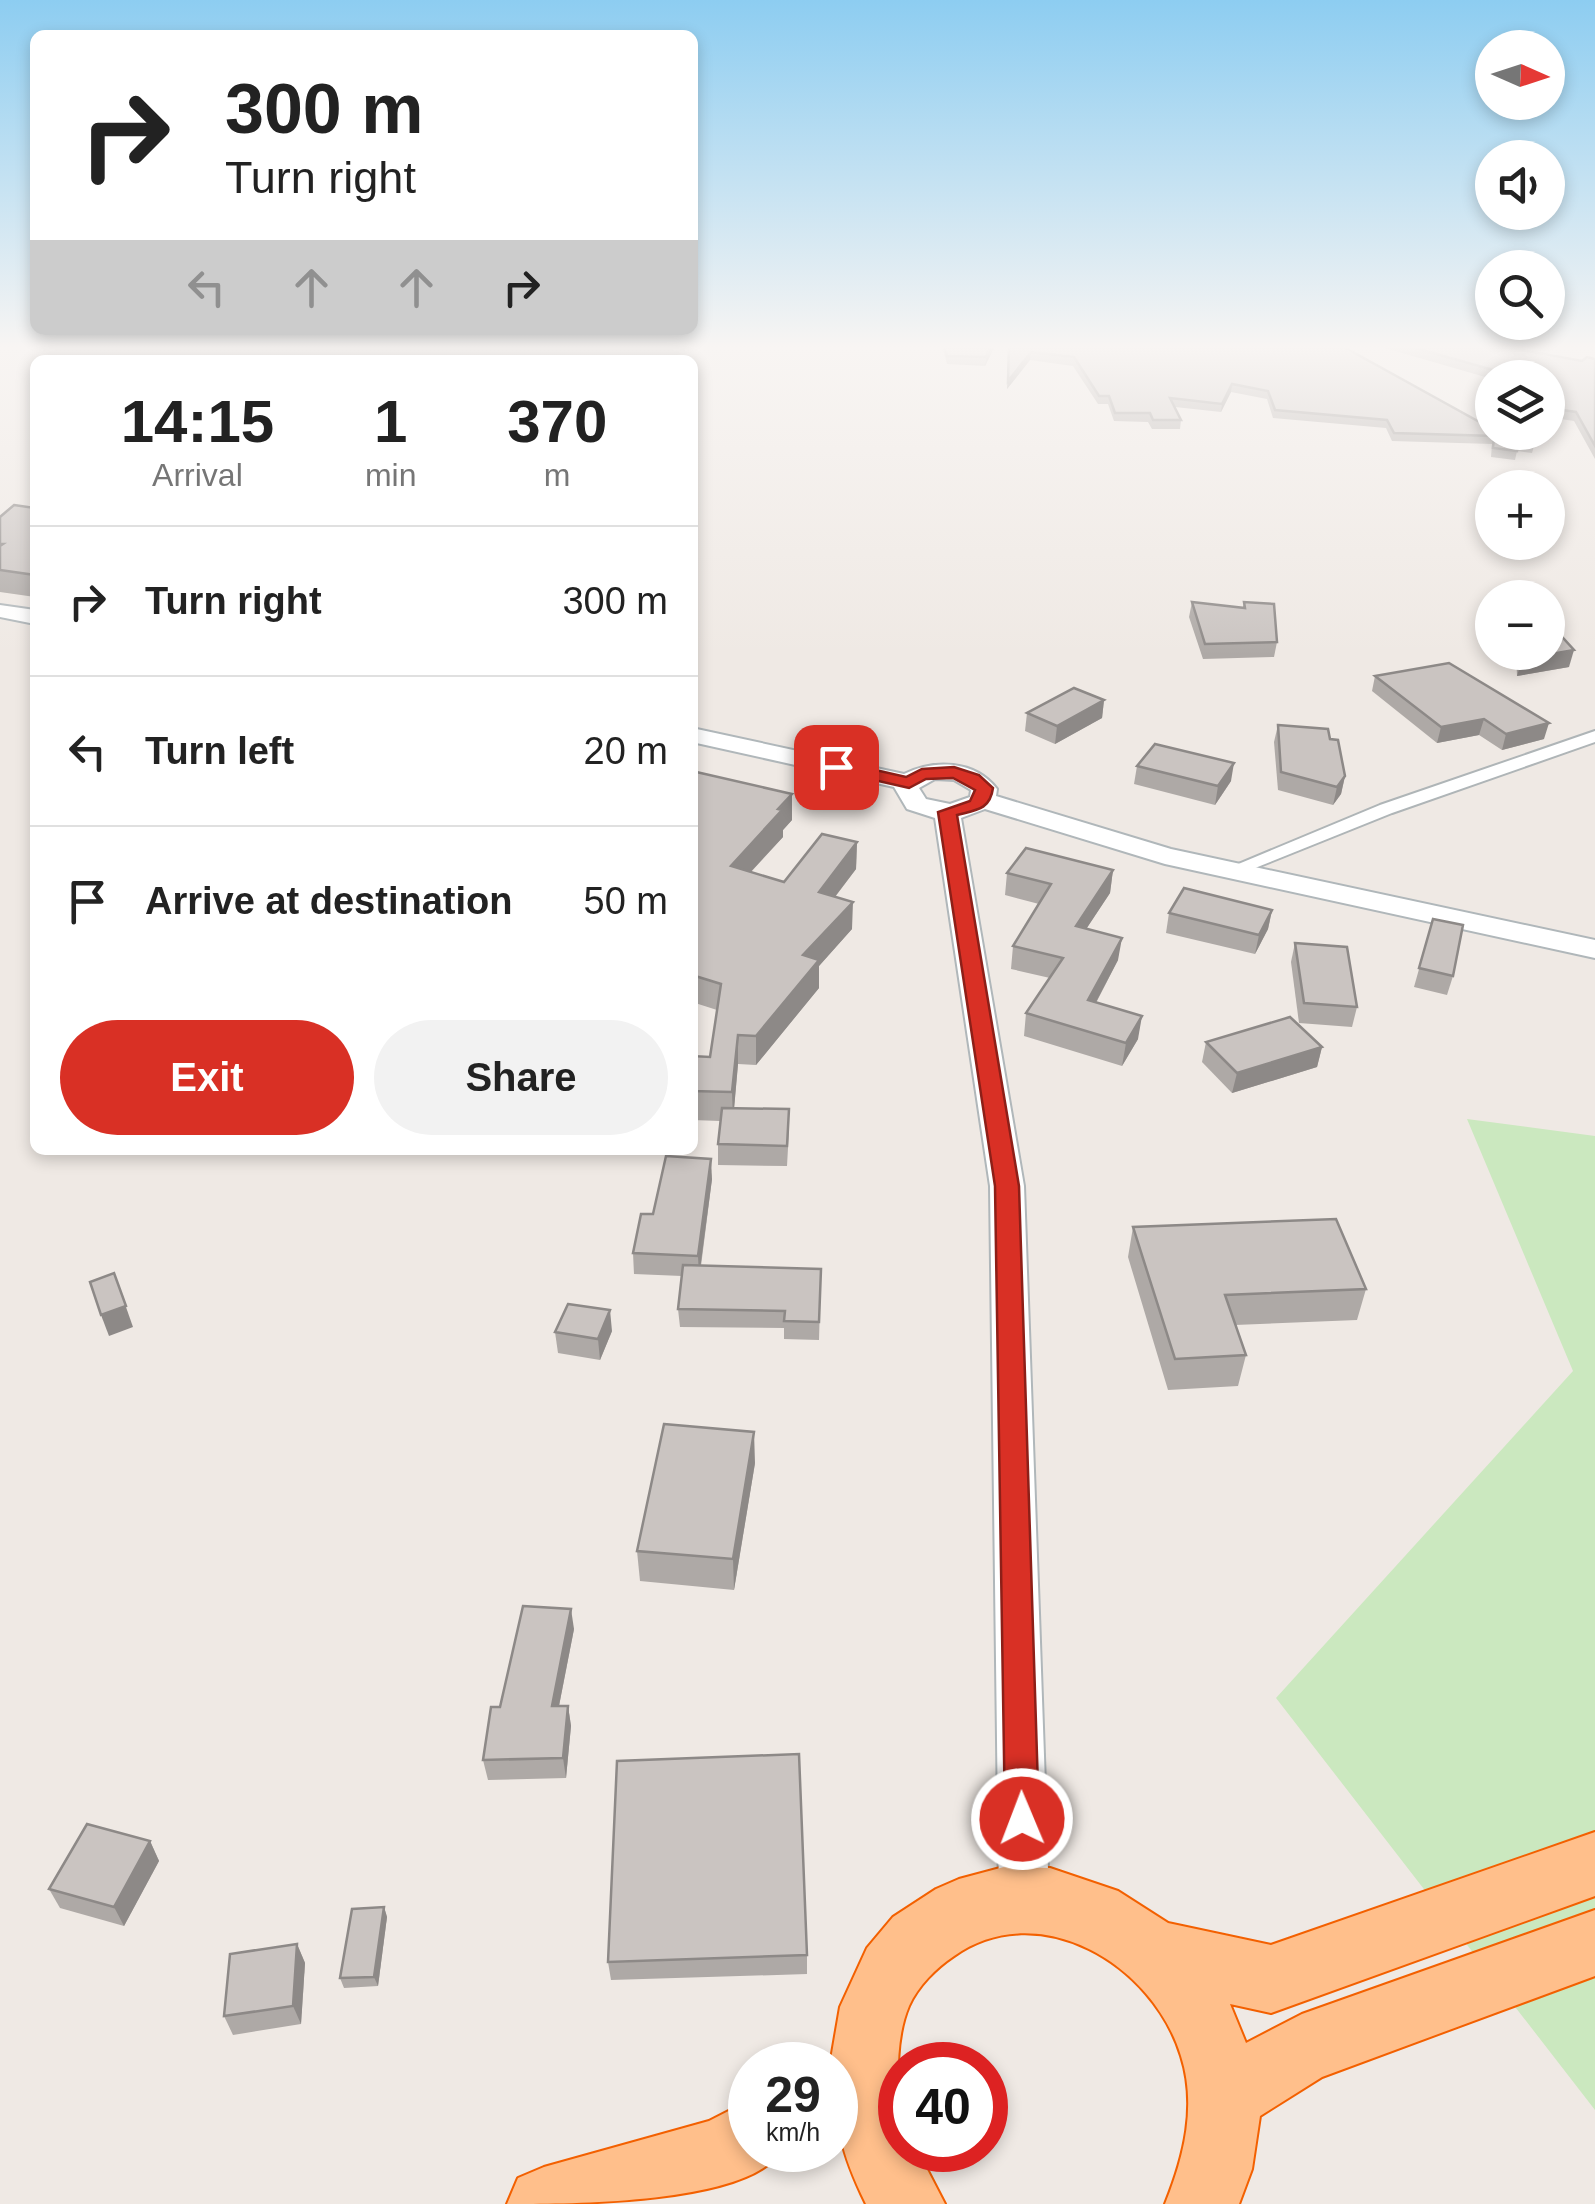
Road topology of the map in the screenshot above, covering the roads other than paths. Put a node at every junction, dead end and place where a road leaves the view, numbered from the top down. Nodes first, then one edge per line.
1 (0, 612) edge
2 (30, 616) edge
3 (698, 735) edge
4 (1595, 736) edge
5 (909, 783) junction
6 (965, 806) junction
7 (1233, 870) junction
8 (1595, 949) edge
9 (1595, 1864) edge
10 (1024, 1898) junction
11 (1595, 1943) edge
12 (1156, 1954) junction
13 (858, 2047) edge
14 (858, 2087) edge
15 (1224, 2097) junction
16 (728, 2152) edge
17 (544, 2204) edge
18 (908, 2204) edge
19 (1202, 2204) edge

1 - 2 street
3 - 5 street
4 - 7 street
5 - 6 street
5 - 6 street
6 - 7 street
6 - 10 street
7 - 8 street
9 - 12 highway
10 - 12 highway
10 - 13 highway
11 - 15 highway
12 - 15 highway
14 - 18 highway
15 - 19 highway
16 - 17 highway

